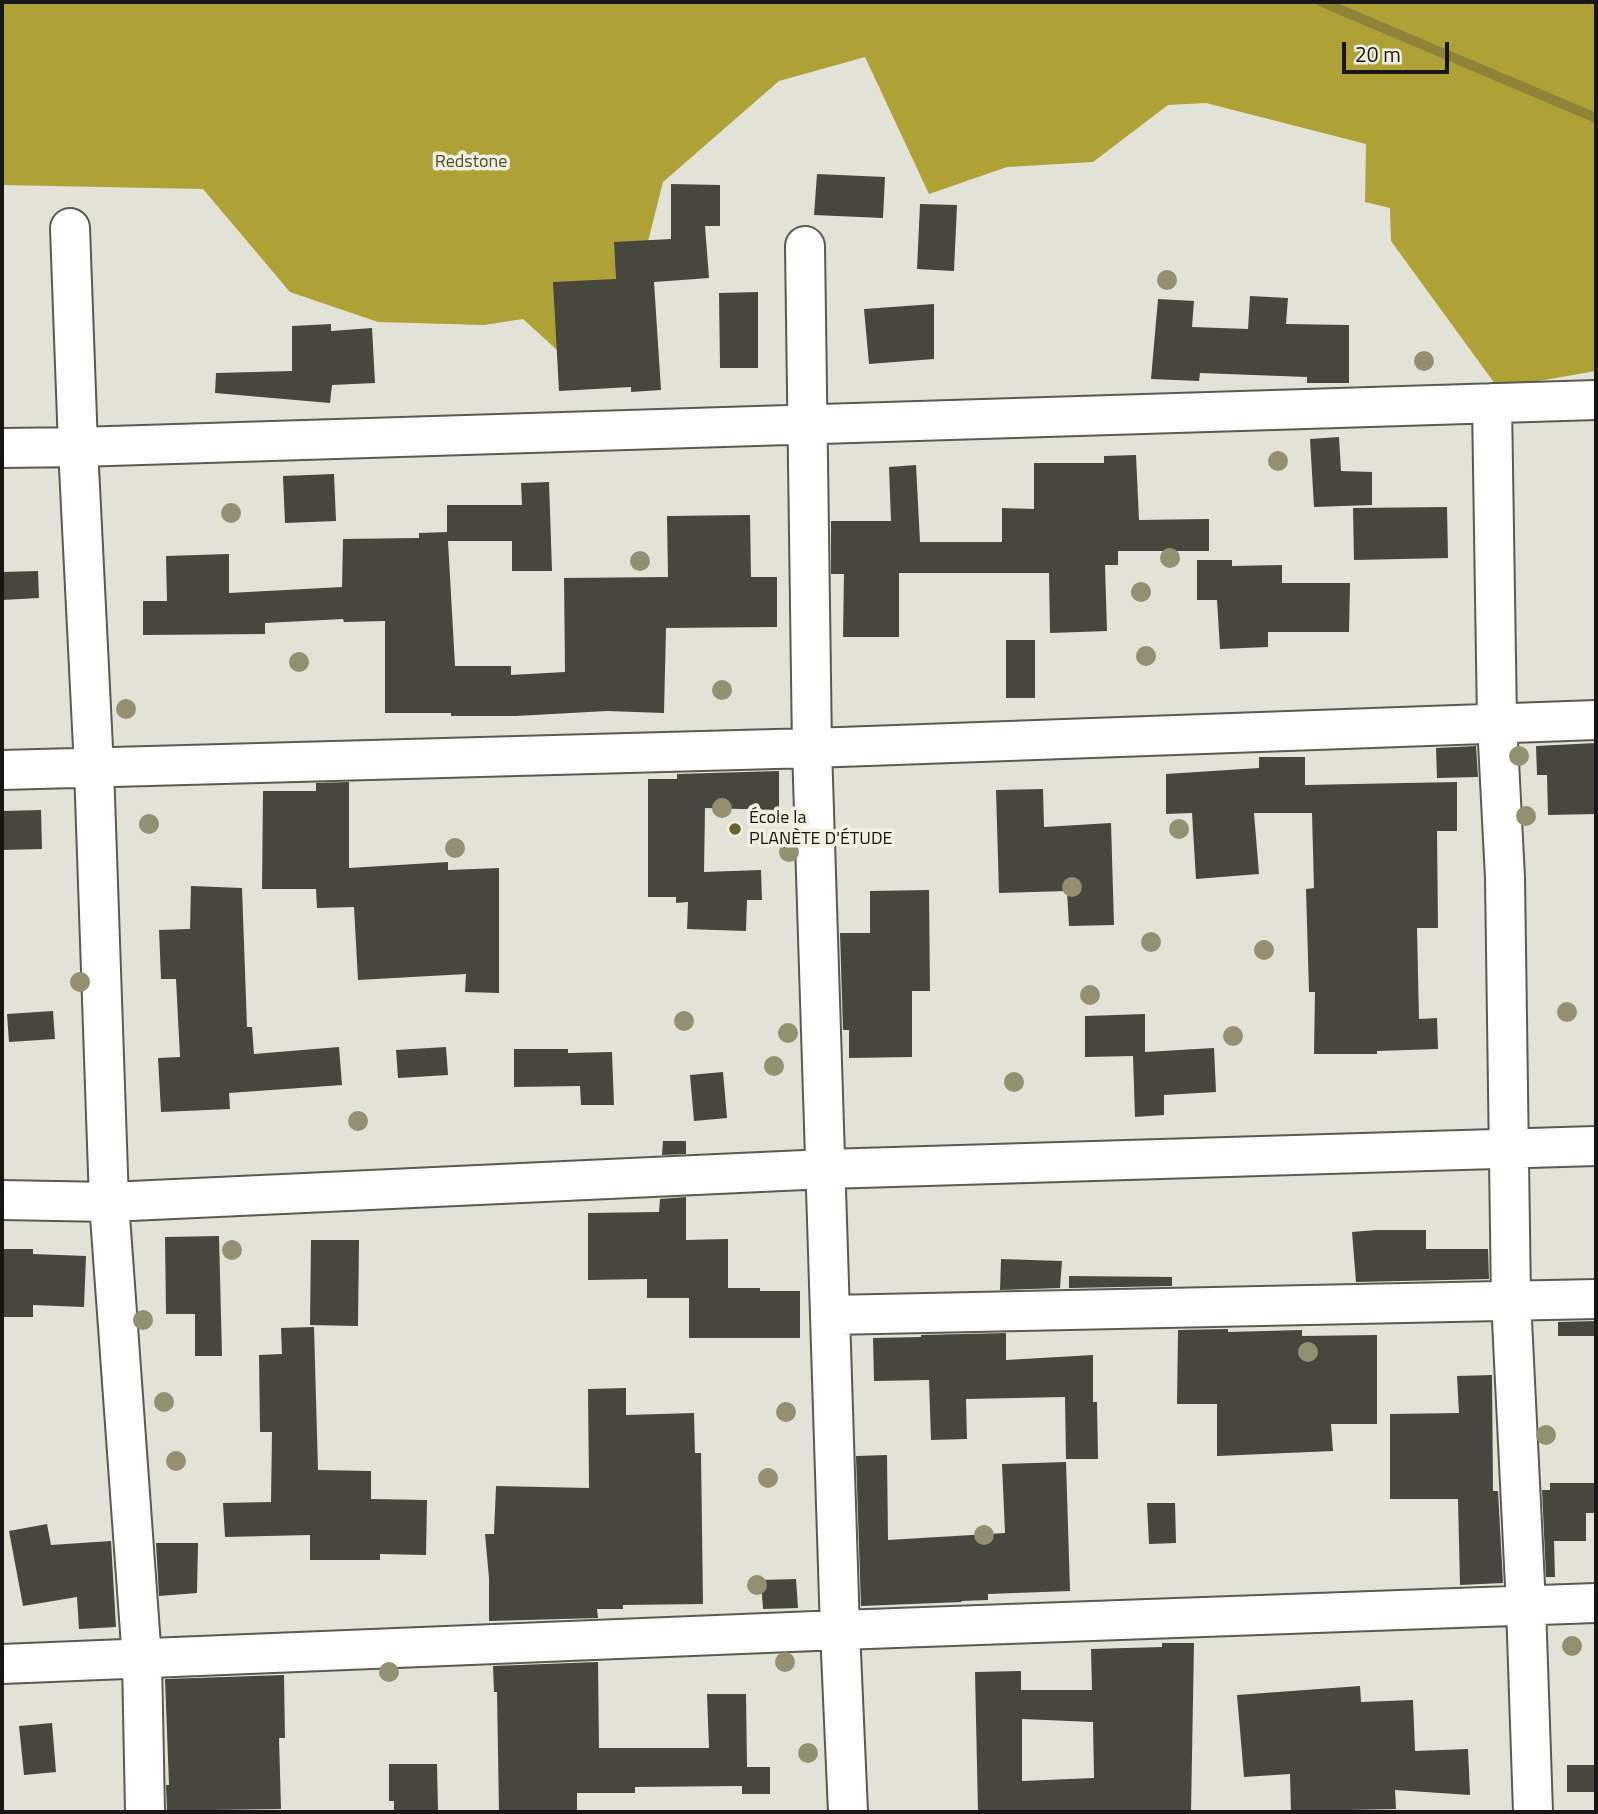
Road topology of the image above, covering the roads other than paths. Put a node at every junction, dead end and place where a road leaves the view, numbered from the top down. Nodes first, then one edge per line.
1 (70, 228) dead end
2 (805, 246) dead end
3 (1596, 400) edge
4 (1492, 403) junction
5 (807, 424) junction
6 (78, 447) junction
7 (2, 448) edge
8 (1596, 720) edge
9 (1497, 723) junction
10 (812, 748) junction
11 (94, 768) junction
12 (2, 770) edge
13 (1596, 1146) edge
14 (1508, 1149) junction
15 (826, 1169) junction
16 (2, 1200) edge
17 (109, 1202) junction
18 (1596, 1299) edge
19 (1511, 1300) junction
20 (830, 1315) junction
21 (1596, 1603) edge
22 (1526, 1606) junction
23 (840, 1630) junction
24 (142, 1660) junction
25 (2, 1664) edge
26 (145, 1812) edge
27 (848, 1812) edge
28 (1533, 1812) edge

1 - 6 street
2 - 5 street
3 - 4 street
4 - 5 street
4 - 9 street
5 - 6 street
5 - 10 street
6 - 7 street
6 - 11 street
8 - 9 street
9 - 10 street
9 - 14 street
10 - 11 street
10 - 15 street
11 - 12 street
11 - 17 street
13 - 14 street
14 - 15 street
14 - 19 street
15 - 17 street
15 - 20 street
16 - 17 street
17 - 24 street
18 - 19 street
19 - 20 street
19 - 22 street
20 - 23 street
21 - 22 street
22 - 23 street
22 - 28 street
23 - 24 street
23 - 27 street
24 - 25 street
24 - 26 street

